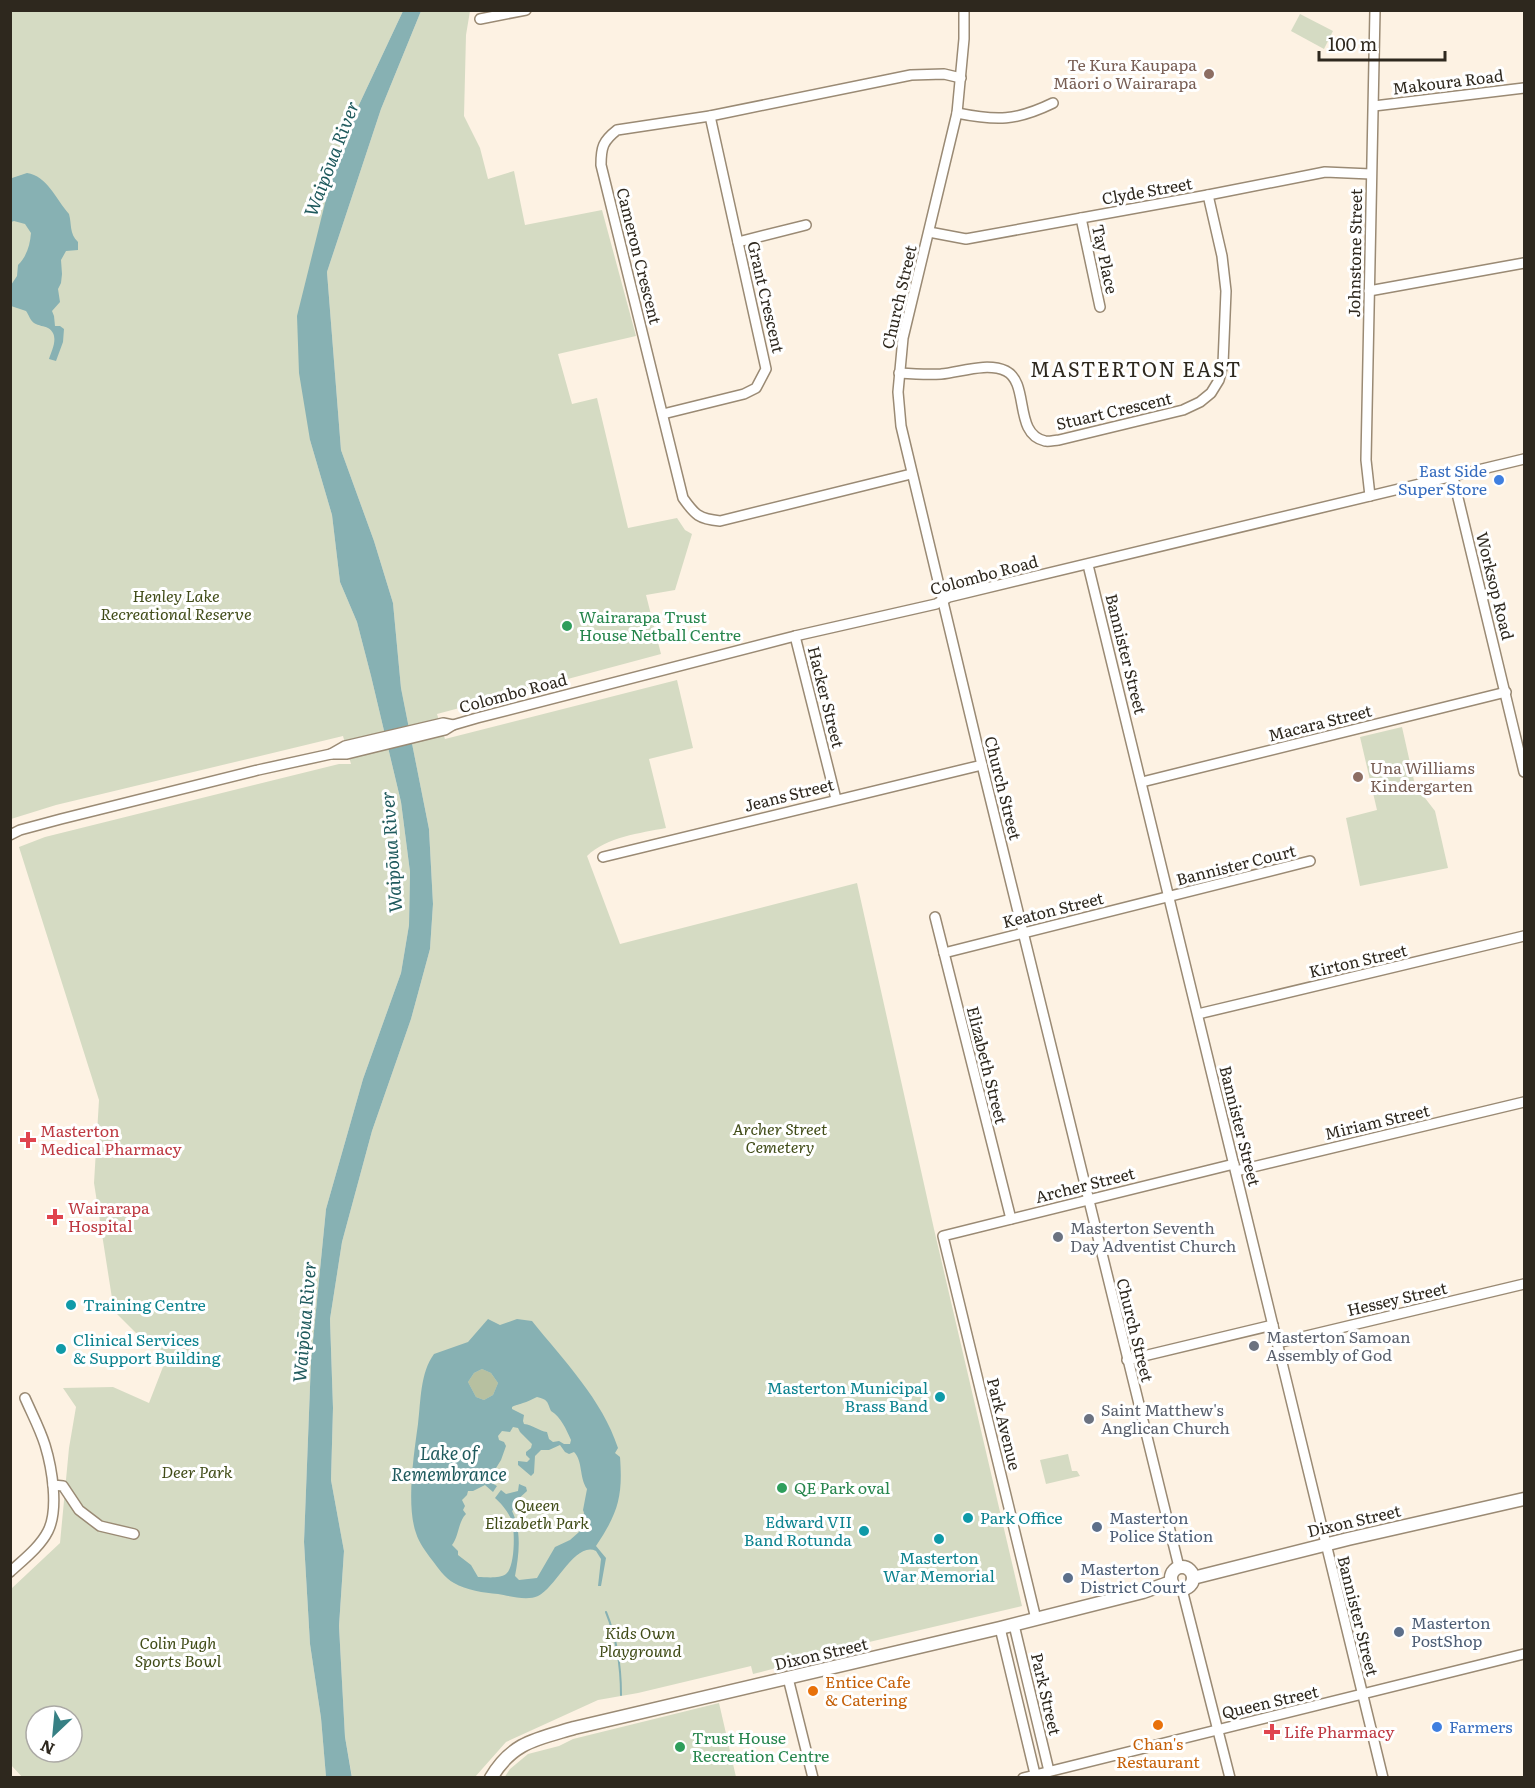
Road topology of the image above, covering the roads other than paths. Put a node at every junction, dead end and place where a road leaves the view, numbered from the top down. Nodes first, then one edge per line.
1 (526, 10) edge
2 (964, 10) edge
3 (1375, 10) edge
4 (480, 19) dead end
5 (961, 78) junction
6 (1524, 88) edge
7 (1053, 103) dead end
8 (1374, 106) junction
9 (957, 113) junction
10 (710, 116) junction
11 (1371, 174) junction
12 (1208, 195) junction
13 (1081, 218) junction
14 (806, 225) dead end
15 (929, 232) junction
16 (738, 242) junction
17 (1524, 262) edge
18 (1369, 291) junction
19 (1100, 307) dead end
20 (899, 373) junction
21 (663, 414) junction
22 (1524, 459) edge
23 (911, 474) junction
24 (1453, 477) junction
25 (1370, 496) junction
26 (1088, 565) junction
27 (942, 600) junction
28 (795, 636) junction
29 (1506, 692) junction
30 (1520, 731) edge
31 (982, 765) junction
32 (1524, 772) edge
33 (1142, 782) junction
34 (836, 799) junction
35 (10, 835) edge
36 (603, 856) dead end
37 (1310, 861) dead end
38 (1170, 897) junction
39 (935, 918) dead end
40 (1023, 932) junction
41 (1524, 936) edge
42 (944, 953) junction
43 (1198, 1014) junction
44 (1524, 1102) edge
45 (1235, 1167) junction
46 (1088, 1200) junction
47 (1011, 1219) junction
48 (943, 1236) joint
49 (1524, 1284) edge
50 (1273, 1325) junction
51 (1277, 1343) junction
52 (1127, 1360) junction
53 (25, 1398) dead end
54 (53, 1485) junction
55 (1524, 1499) edge
56 (134, 1534) dead end
57 (1326, 1545) junction
58 (1179, 1568) junction
59 (10, 1572) edge
60 (1193, 1578) junction
61 (1177, 1586) junction
62 (1036, 1619) junction
63 (1014, 1625) junction
64 (1000, 1628) junction
65 (1524, 1654) edge
66 (788, 1678) junction
67 (1362, 1695) junction
68 (1218, 1729) junction
69 (1049, 1771) junction
70 (1035, 1774) junction
71 (491, 1778) edge
72 (813, 1778) edge
73 (1023, 1778) edge
74 (1230, 1778) edge
75 (1383, 1778) edge

1 - 4 street
2 - 5 street, Church Street
3 - 8 street, Johnstone Street
5 - 9 street, Church Street
5 - 10 street, Cameron Crescent
6 - 8 street, Makoura Road
7 - 9 street
8 - 11 street, Johnstone Street
9 - 15 street, Church Street
10 - 16 street, Grant Crescent
10 - 21 street, Cameron Crescent
11 - 12 street, Clyde Street
11 - 18 street, Johnstone Street
12 - 13 street, Clyde Street
12 - 20 street, Stuart Crescent
13 - 15 street, Clyde Street
13 - 19 street, Tay Place
14 - 16 street
15 - 20 street, Church Street
16 - 21 street, Grant Crescent
17 - 18 street
18 - 25 street, Johnstone Street
20 - 23 street, Church Street
21 - 23 street, Cameron Crescent
22 - 24 street, Colombo Road
23 - 27 street, Church Street
24 - 25 street, Colombo Road
24 - 29 street, Worksop Road
25 - 26 street, Colombo Road
26 - 27 street, Colombo Road
26 - 33 street, Bannister Street
27 - 28 street, Colombo Road
27 - 31 street, Church Street
28 - 34 street, Hacker Street
28 - 35 street, Colombo Road
29 - 30 street, Worksop Road
29 - 33 street, Macara Street
30 - 32 street, Worksop Road
31 - 34 street, Jeans Street
31 - 40 street, Church Street
33 - 38 street, Bannister Street
34 - 36 street, Jeans Street
37 - 38 street, Bannister Court
38 - 40 street, Keaton Street
38 - 43 street, Bannister Street
39 - 42 street, Elizabeth Street
40 - 42 street, Keaton Street
40 - 46 street, Church Street
41 - 43 street, Kirton Street
42 - 47 street, Elizabeth Street
43 - 45 street, Bannister Street
44 - 45 street, Miriam Street
45 - 46 street, Archer Street
45 - 50 street, Bannister Street
46 - 47 street, Archer Street
46 - 52 street, Church Street
47 - 48 street, Archer Street
48 - 62 street, Park Avenue
49 - 51 street, Hessey Street
50 - 51 street, Bannister Street
50 - 52 street
51 - 57 street, Bannister Street
52 - 58 street, Church Street
53 - 54 street
54 - 56 street
54 - 59 street
55 - 57 main road, Dixon Street
57 - 60 main road, Dixon Street
57 - 67 street, Bannister Street
58 - 60 main road
58 - 61 main road
60 - 61 main road
61 - 62 main road, Dixon Street
61 - 68 street
62 - 63 main road, Dixon Street
63 - 64 main road, Dixon Street
63 - 69 street, Park Street
64 - 66 main road, Dixon Street
64 - 70 street, Park Street
65 - 67 street, Queen Street
66 - 71 main road, Dixon Street
66 - 72 street
67 - 68 street, Queen Street
67 - 75 street, Bannister Street
68 - 69 street, Queen Street
68 - 74 street
69 - 70 street, Queen Street
70 - 73 street, Queen Street

